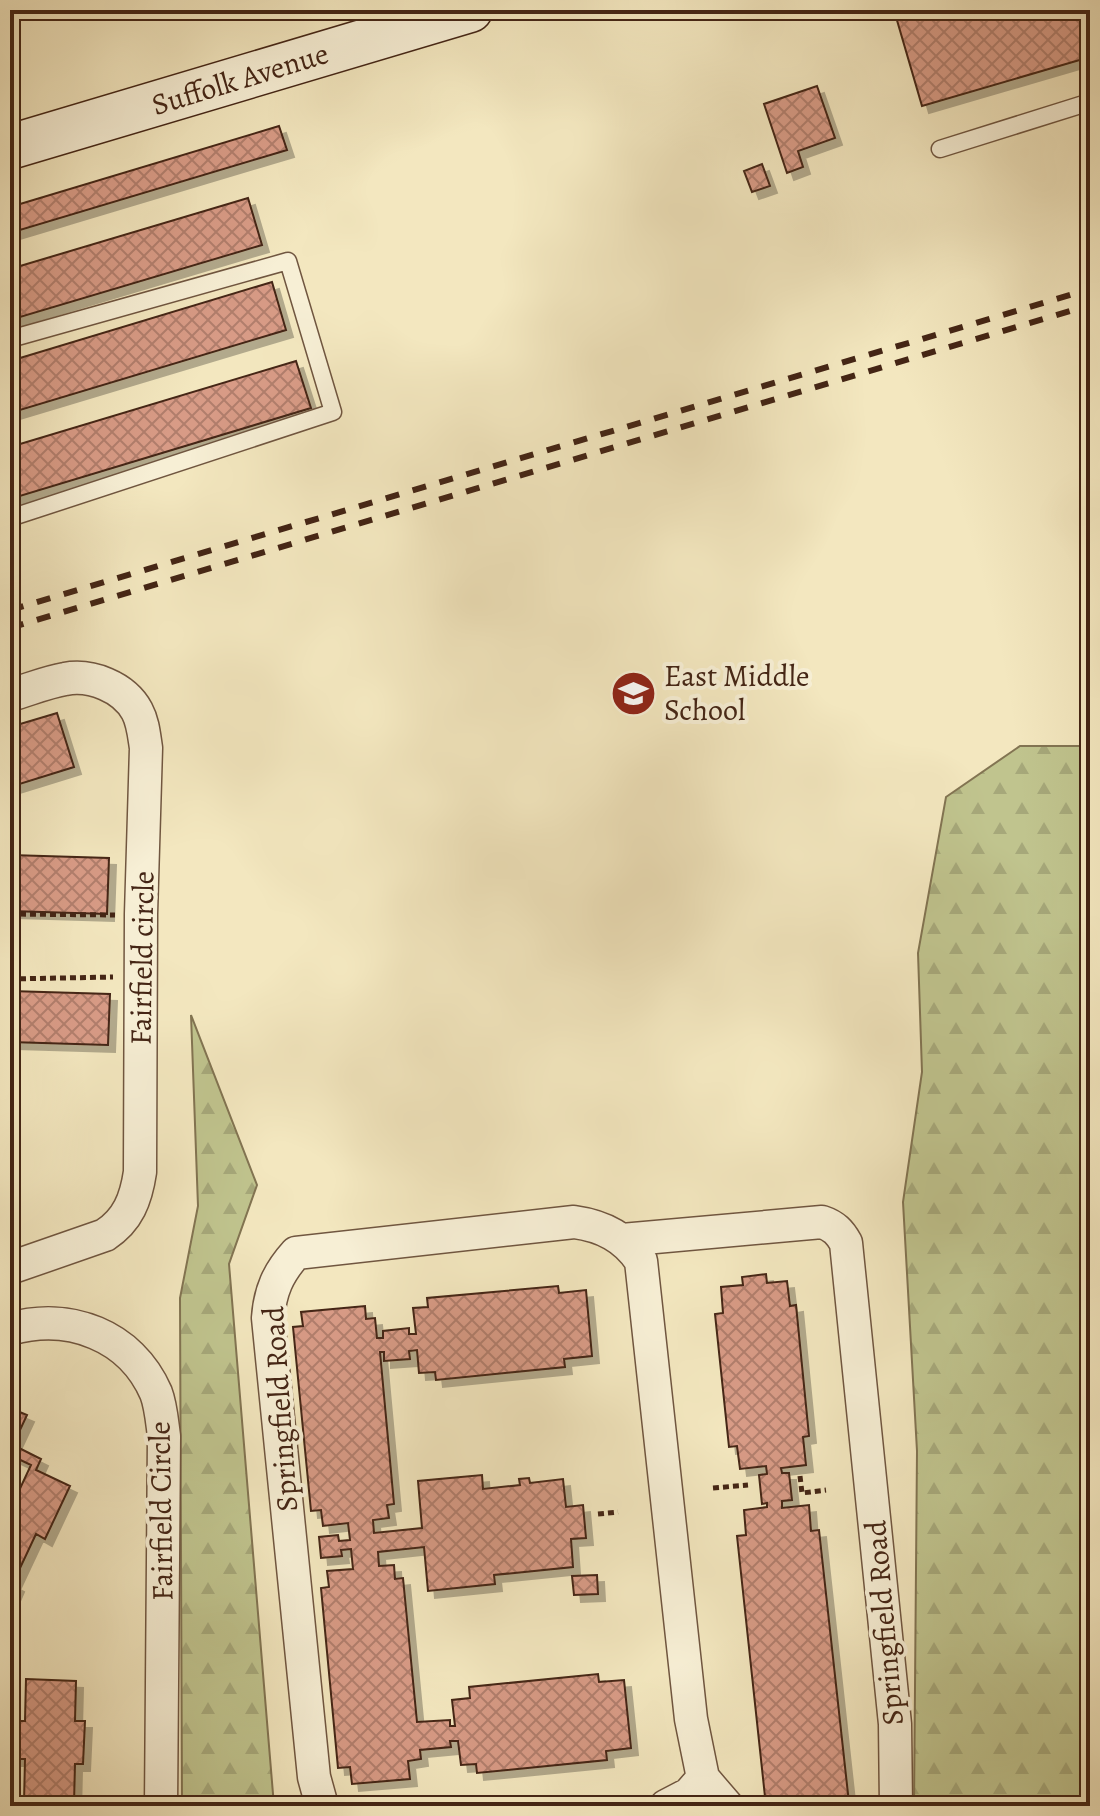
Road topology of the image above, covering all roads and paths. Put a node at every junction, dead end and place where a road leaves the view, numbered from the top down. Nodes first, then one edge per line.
1 (470, 10) edge
2 (1090, 102) edge
3 (10, 147) edge
4 (940, 149) dead end
5 (10, 339) edge
6 (10, 518) edge
7 (10, 695) edge
8 (10, 914) edge
9 (120, 915) dead end
10 (122, 977) dead end
11 (10, 979) edge
12 (622, 1240) junction
13 (10, 1268) edge
14 (10, 1329) edge
15 (800, 1476) dead end
16 (748, 1485) dead end
17 (713, 1488) dead end
18 (826, 1490) dead end
19 (618, 1512) dead end
20 (598, 1514) dead end
21 (703, 1778) junction
22 (161, 1806) edge
23 (322, 1806) edge
24 (666, 1806) edge
25 (727, 1806) edge
26 (896, 1806) edge

1 - 3 main road, Suffolk Avenue
2 - 4 lane
5 - 6 lane
7 - 13 street, Fairfield circle
8 - 9 path
10 - 11 path
12 - 21 street
12 - 23 street, Springfield Road
12 - 26 street, Springfield Road
14 - 22 street, Fairfield Circle
15 - 18 path
16 - 17 path
19 - 20 path
21 - 24 street
21 - 25 street

